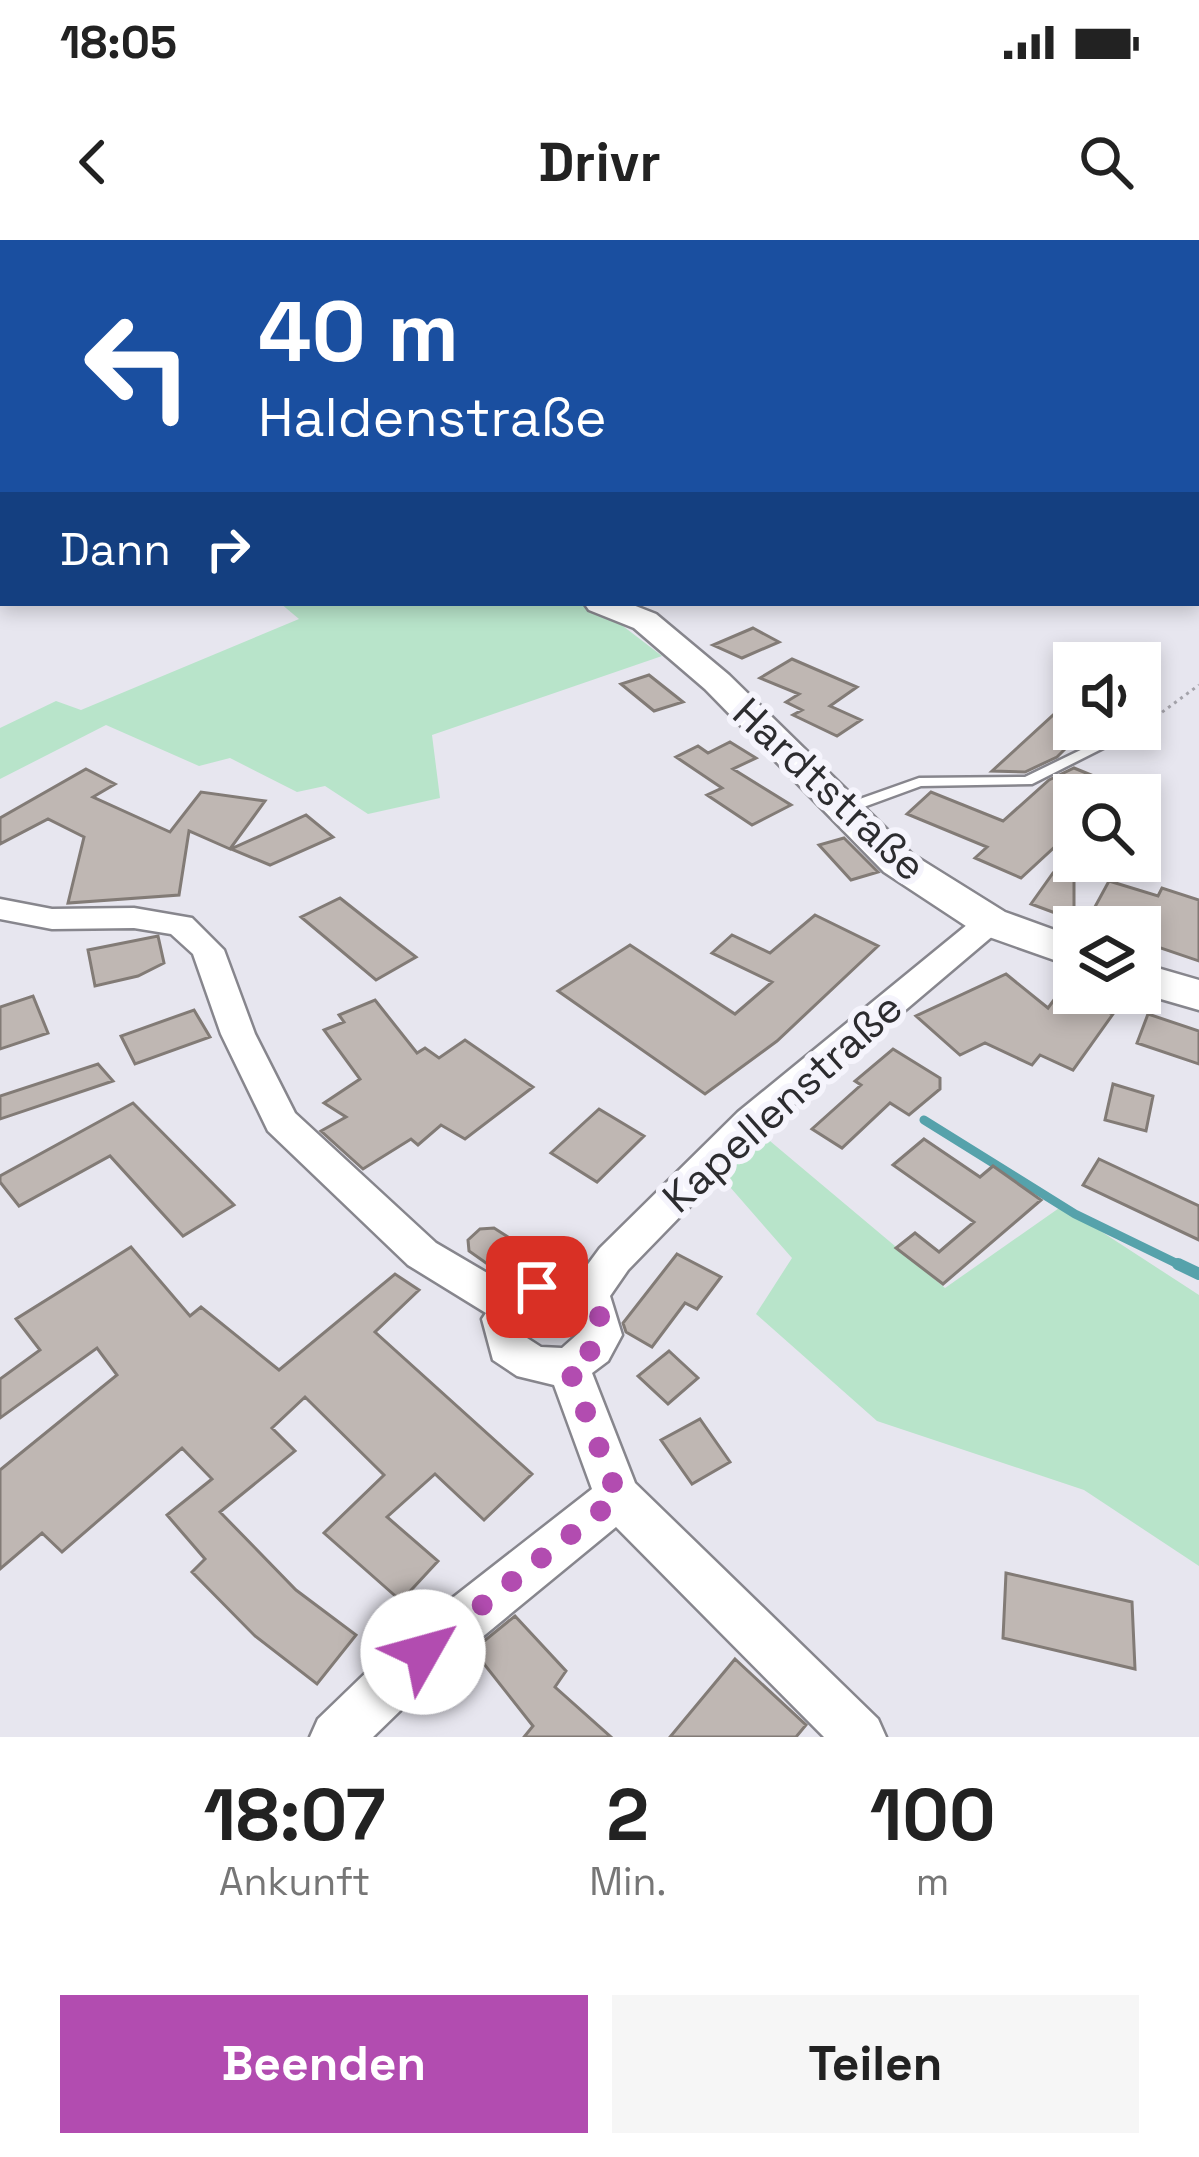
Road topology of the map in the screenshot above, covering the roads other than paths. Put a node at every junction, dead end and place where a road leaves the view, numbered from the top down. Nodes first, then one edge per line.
1 (638, 612) edge
2 (1091, 750) edge
3 (845, 809) junction
4 (0, 909) edge
5 (990, 922) junction
6 (1053, 945) edge
7 (1161, 984) edge
8 (1199, 994) edge
9 (588, 1296) junction
10 (509, 1306) junction
11 (568, 1366) junction
12 (618, 1497) junction
13 (336, 1737) edge
14 (860, 1737) edge

1 - 3 street, Hardtstraße
2 - 3 lane
3 - 5 street, Hardtstraße
4 - 10 street
5 - 6 street, Hardtstraße
5 - 9 street, Kapellenstraße
7 - 8 street
9 - 10 street
9 - 11 street
10 - 11 street
11 - 12 street
12 - 13 street
12 - 14 street

